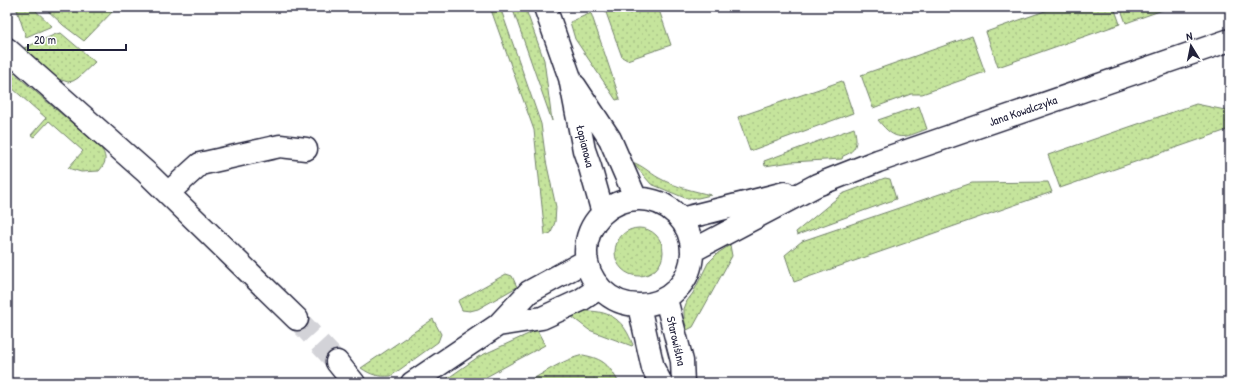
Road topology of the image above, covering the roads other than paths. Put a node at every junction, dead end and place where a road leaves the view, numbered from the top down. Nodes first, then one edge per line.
1 (545, 7) edge
2 (1230, 40) edge
3 (7, 49) edge
4 (570, 78) junction
5 (306, 149) dead end
6 (817, 185) junction
7 (168, 193) junction
8 (636, 199) junction
9 (603, 213) junction
10 (681, 219) junction
11 (692, 251) junction
12 (586, 261) junction
13 (600, 288) junction
14 (666, 299) junction
15 (639, 306) junction
16 (297, 319) tunnel mouth
17 (498, 325) junction
18 (337, 362) tunnel mouth
19 (354, 383) edge
20 (412, 383) edge
21 (661, 383) edge
22 (683, 383) edge

1 - 4 street, Łopianowa
2 - 6 street, Jana Kowalczyka
3 - 7 street
4 - 8 street, Łopianowa
4 - 9 street, Łopianowa
5 - 7 street
6 - 10 street, Jana Kowalczyka
6 - 11 street, Jana Kowalczyka
7 - 16 street
8 - 9 street
8 - 10 street
9 - 12 street
10 - 11 street
11 - 14 street
12 - 13 street
12 - 17 street
13 - 15 street
13 - 17 street
14 - 15 street
14 - 22 street, Starowiślna
15 - 21 street
17 - 20 street
18 - 19 street

